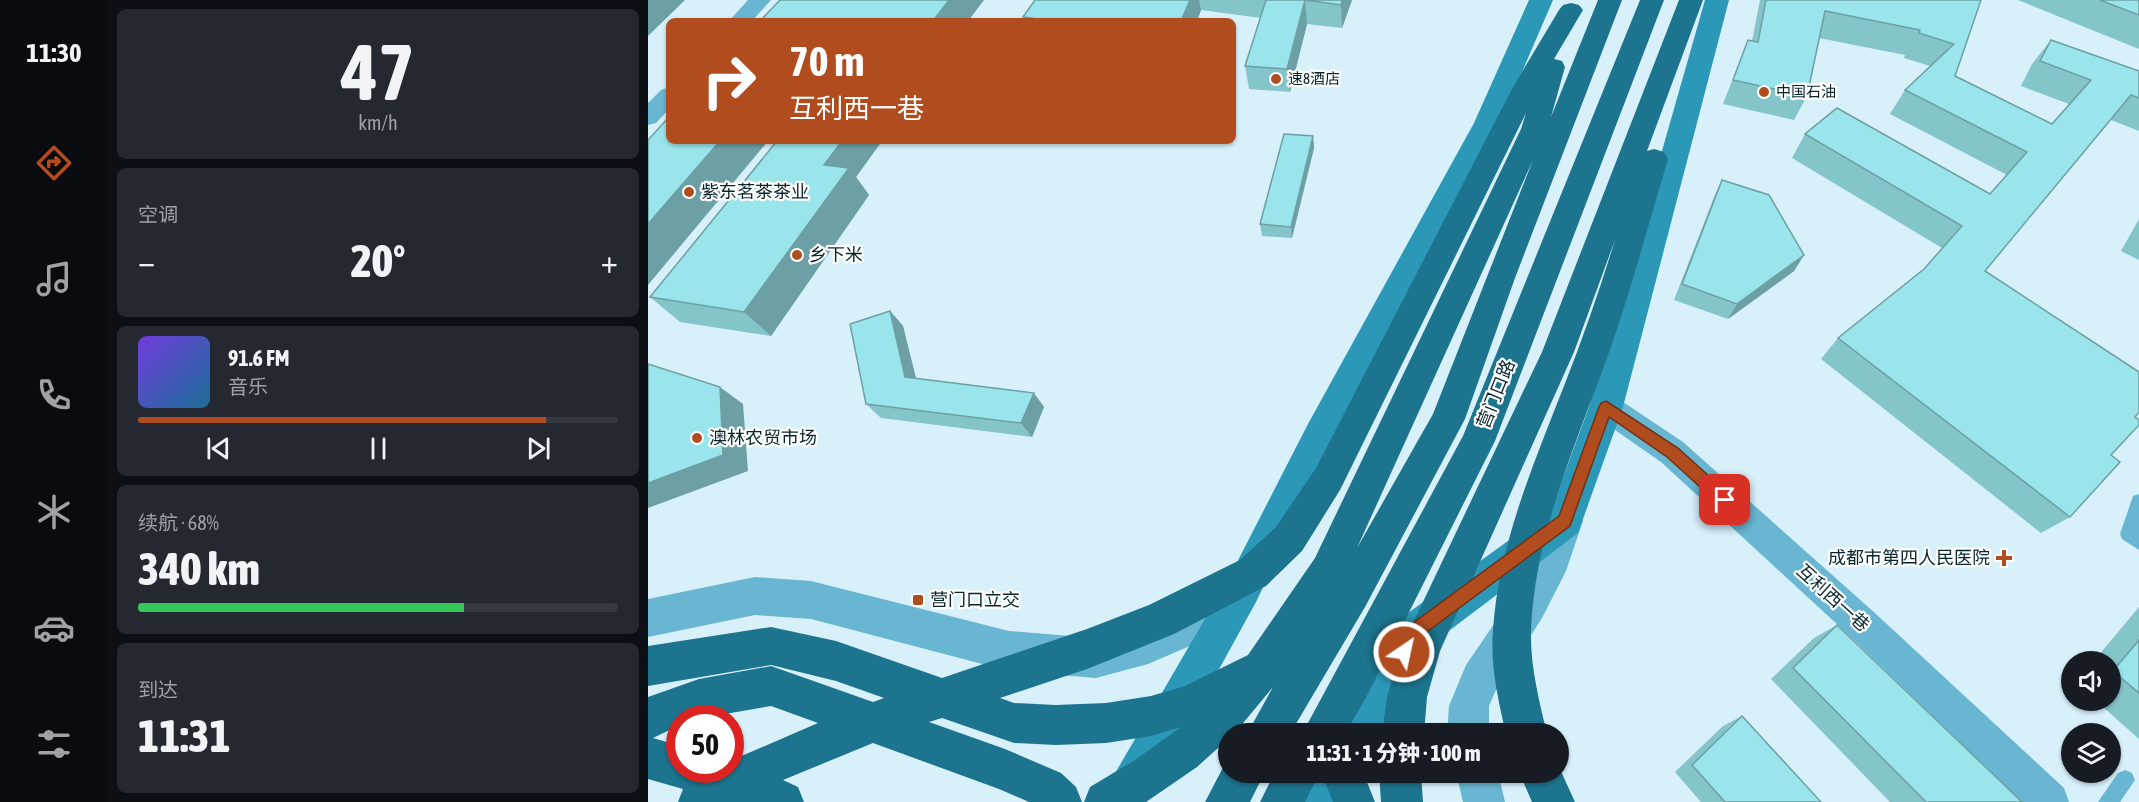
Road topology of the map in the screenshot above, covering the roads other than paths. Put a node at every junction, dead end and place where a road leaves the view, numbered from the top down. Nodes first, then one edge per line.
1 (760, 0) edge
2 (1610, 0) edge
3 (1652, 0) edge
4 (1693, 0) edge
5 (1717, 0) edge
6 (1562, 3) edge
7 (743, 18) edge
8 (666, 98) edge
9 (648, 117) edge
10 (1606, 407) junction
11 (2139, 501) edge
12 (1565, 521) junction
13 (2139, 542) edge
14 (1244, 589) junction
15 (1352, 594) junction
16 (648, 618) edge
17 (648, 666) edge
18 (1355, 678) junction
19 (648, 720) edge
20 (1274, 723) edge
21 (1328, 723) edge
22 (1334, 723) edge
23 (1367, 723) edge
24 (1404, 723) edge
25 (1468, 723) edge
26 (1524, 723) edge
27 (648, 758) edge
28 (666, 763) edge
29 (2125, 780) dead end
30 (726, 783) edge
31 (1237, 783) edge
32 (1292, 783) edge
33 (1335, 783) edge
34 (1346, 783) edge
35 (1401, 783) edge
36 (1480, 783) edge
37 (1545, 783) edge
38 (699, 802) edge
39 (783, 802) edge
40 (1061, 802) edge
41 (1105, 802) edge
42 (1122, 802) edge
43 (1226, 802) edge
44 (1281, 802) edge
45 (1325, 802) edge
46 (1354, 802) edge
47 (1402, 802) edge
48 (1484, 802) edge
49 (1554, 802) edge
50 (2050, 802) edge
51 (2108, 802) edge

1 - 7 street
2 - 15 highway, 营门口路
3 - 18 highway, 营门口路
4 - 24 highway
4 - 26 highway
5 - 10 main road
6 - 14 main road
6 - 38 highway
6 - 41 highway
8 - 9 street
10 - 12 main road
10 - 50 street, 互利西一巷
11 - 13 lane
12 - 23 main road
12 - 25 street
14 - 16 street
14 - 42 main road
15 - 17 highway
15 - 20 highway, 营门口路
18 - 21 highway, 营门口路
18 - 22 highway
19 - 40 highway
27 - 28 highway
29 - 51 lane
30 - 39 highway
31 - 43 highway
32 - 44 highway
33 - 45 main road
34 - 46 highway
35 - 47 highway
36 - 48 street
37 - 49 highway

